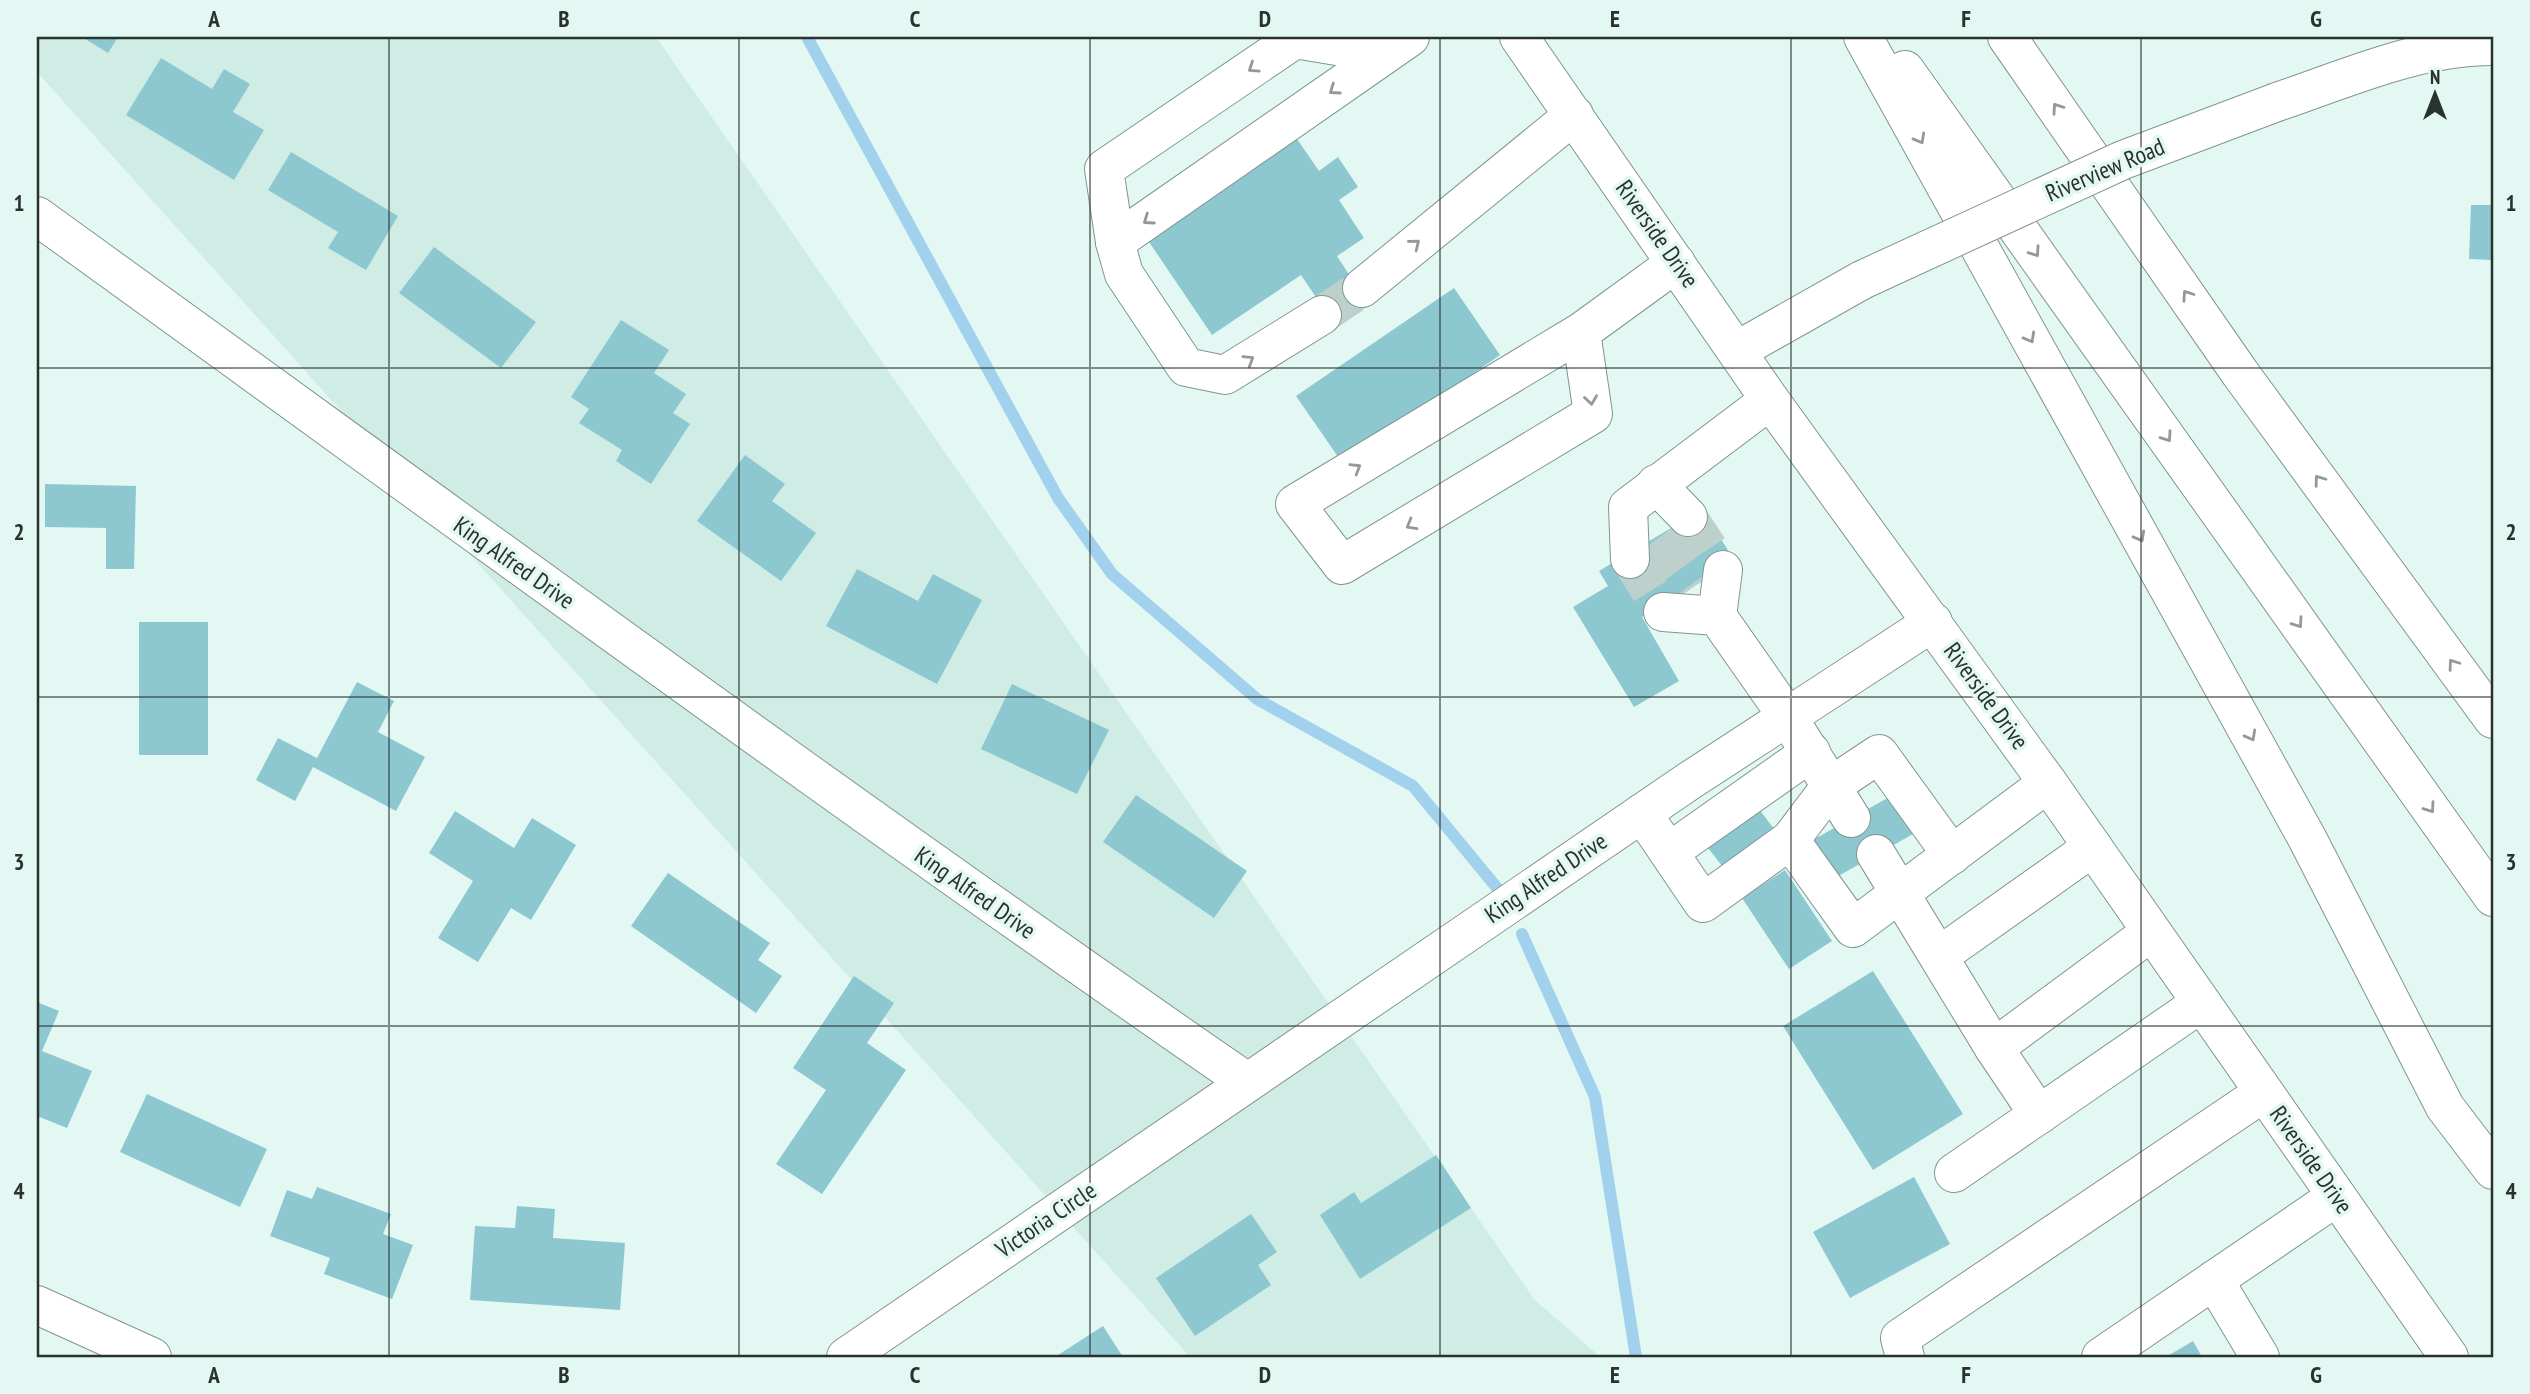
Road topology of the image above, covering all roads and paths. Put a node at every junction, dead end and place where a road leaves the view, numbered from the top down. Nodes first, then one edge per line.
1 (1519, 37) edge
2 (1863, 37) edge
3 (1882, 37) edge
4 (2007, 37) edge
5 (1398, 46) edge
6 (2493, 46) edge
7 (1574, 115) junction
8 (37, 216) edge
9 (1115, 243) junction
10 (1676, 263) junction
11 (1362, 288) tunnel mouth
12 (1322, 315) tunnel mouth
13 (1581, 332) junction
14 (1738, 350) junction
15 (1770, 400) junction
16 (1642, 496) junction
17 (1688, 517) tunnel mouth
18 (1643, 549) tunnel mouth
19 (1708, 579) tunnel mouth
20 (1663, 612) dead end
21 (1717, 617) junction
22 (1933, 622) junction
23 (1787, 716) junction
24 (2493, 719) edge
25 (1811, 752) junction
26 (2048, 783) junction
27 (1832, 786) junction
28 (1642, 813) junction
29 (1851, 818) dead end
30 (1790, 840) junction
31 (2093, 847) junction
32 (1669, 852) junction
33 (1876, 854) dead end
34 (1952, 855) junction
35 (1900, 894) junction
36 (2493, 897) edge
37 (2151, 932) junction
38 (1939, 956) junction
39 (2201, 1003) junction
40 (1994, 1048) junction
41 (1247, 1082) junction
42 (2263, 1093) junction
43 (2039, 1115) junction
44 (2493, 1170) edge
45 (1954, 1174) dead end
46 (2336, 1197) junction
47 (2214, 1280) junction
48 (37, 1305) edge
49 (152, 1357) edge
50 (846, 1357) edge
51 (1905, 1357) edge
52 (2101, 1357) edge
53 (2260, 1357) edge
54 (2449, 1357) edge

1 - 7 main road, Riverside Drive
2 -> 44 main road
3 -> 36 main road
24 -> 4 main road
5 -> 9 main road
5 -> 9 main road
6 - 14 main road, Riverview Road, bridge
7 - 10 main road, Riverside Drive
11 -> 7 main road
8 - 41 main road, King Alfred Drive
9 -> 12 main road
10 - 13 main road
10 - 14 main road, Riverside Drive
13 -> 13 main road
14 - 15 main road, Riverside Drive
15 - 16 main road
15 - 22 main road, Riverside Drive
16 - 17 main road
16 - 18 main road
19 - 21 main road
20 - 21 main road
21 - 23 main road
22 - 23 main road, King Alfred Drive
22 - 26 main road, Riverside Drive
23 - 25 main road
23 - 28 main road, King Alfred Drive
25 - 27 main road
25 - 32 main road
26 - 31 main road, Riverside Drive
26 - 34 main road
27 - 29 main road
27 - 30 main road
27 - 34 main road
28 - 32 main road
28 - 41 main road, King Alfred Drive
30 - 32 main road
30 - 35 main road
31 - 37 main road, Riverside Drive
31 - 38 main road
33 - 35 main road
34 - 35 main road
35 - 38 main road
37 - 39 main road, Riverside Drive
37 - 40 main road
38 - 40 main road
39 - 42 main road, Riverside Drive
39 - 43 main road
40 - 43 main road
41 - 50 main road, Victoria Circle
42 - 46 main road, Riverside Drive
42 - 51 main road
43 - 45 main road
46 - 47 main road
46 - 54 main road, Riverside Drive
47 - 52 main road
47 - 53 main road
48 - 49 main road

